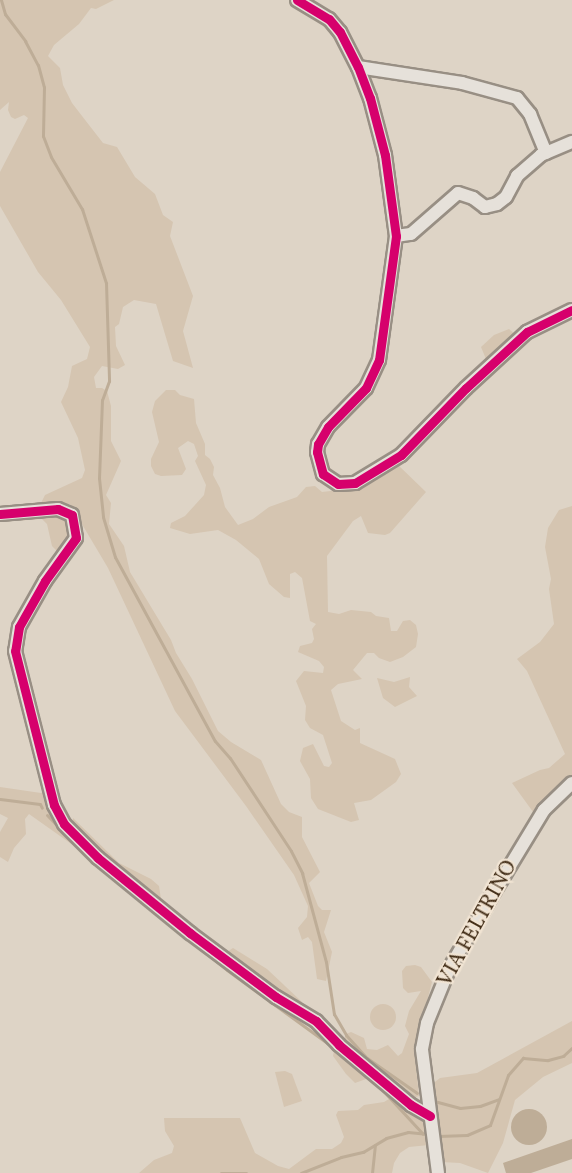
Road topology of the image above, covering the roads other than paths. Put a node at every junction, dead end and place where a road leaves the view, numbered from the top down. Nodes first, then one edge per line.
1 (297, 0) edge
2 (358, 67) junction
3 (572, 142) edge
4 (546, 153) junction
5 (396, 236) junction
6 (572, 310) edge
7 (0, 514) edge
8 (572, 783) edge
9 (430, 1116) junction
10 (438, 1169) edge

1 - 2 street
2 - 4 street
2 - 5 street
3 - 4 street
4 - 5 street
5 - 6 street
7 - 9 street
8 - 9 street, VIA FELTRINO
9 - 10 street, VIA FELTRINO

